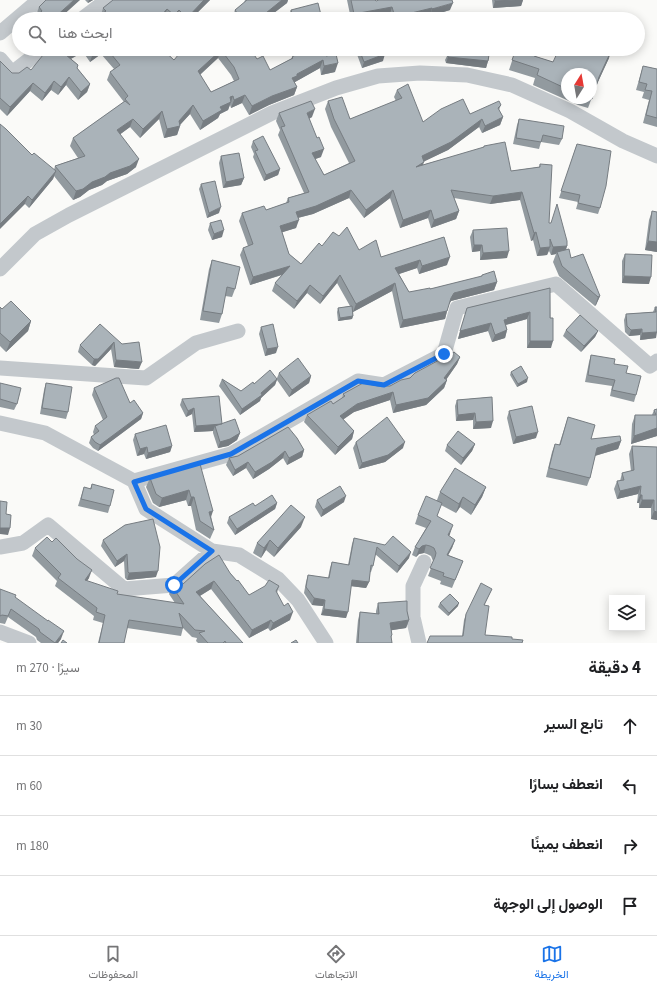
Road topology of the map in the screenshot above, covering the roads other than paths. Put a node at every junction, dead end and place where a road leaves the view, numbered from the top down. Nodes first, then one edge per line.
1 (39, 0) edge
2 (107, 0) edge
3 (25, 12) edge
4 (91, 12) edge
5 (12, 23) edge
6 (0, 33) edge
7 (34, 56) edge
8 (0, 59) edge
9 (657, 156) edge
10 (0, 269) edge
11 (238, 331) dead end
12 (657, 361) edge
13 (0, 368) edge
14 (0, 423) edge
15 (134, 482) junction
16 (0, 547) edge
17 (212, 551) junction
18 (424, 562) dead end
19 (0, 632) edge
20 (29, 643) edge
21 (326, 643) edge
22 (419, 643) edge

1 - 3 street
2 - 4 street
5 - 6 street
7 - 8 street
9 - 10 street
11 - 13 street
12 - 15 street
14 - 15 street
15 - 17 street
16 - 17 street
17 - 21 street
18 - 22 street
19 - 20 street

